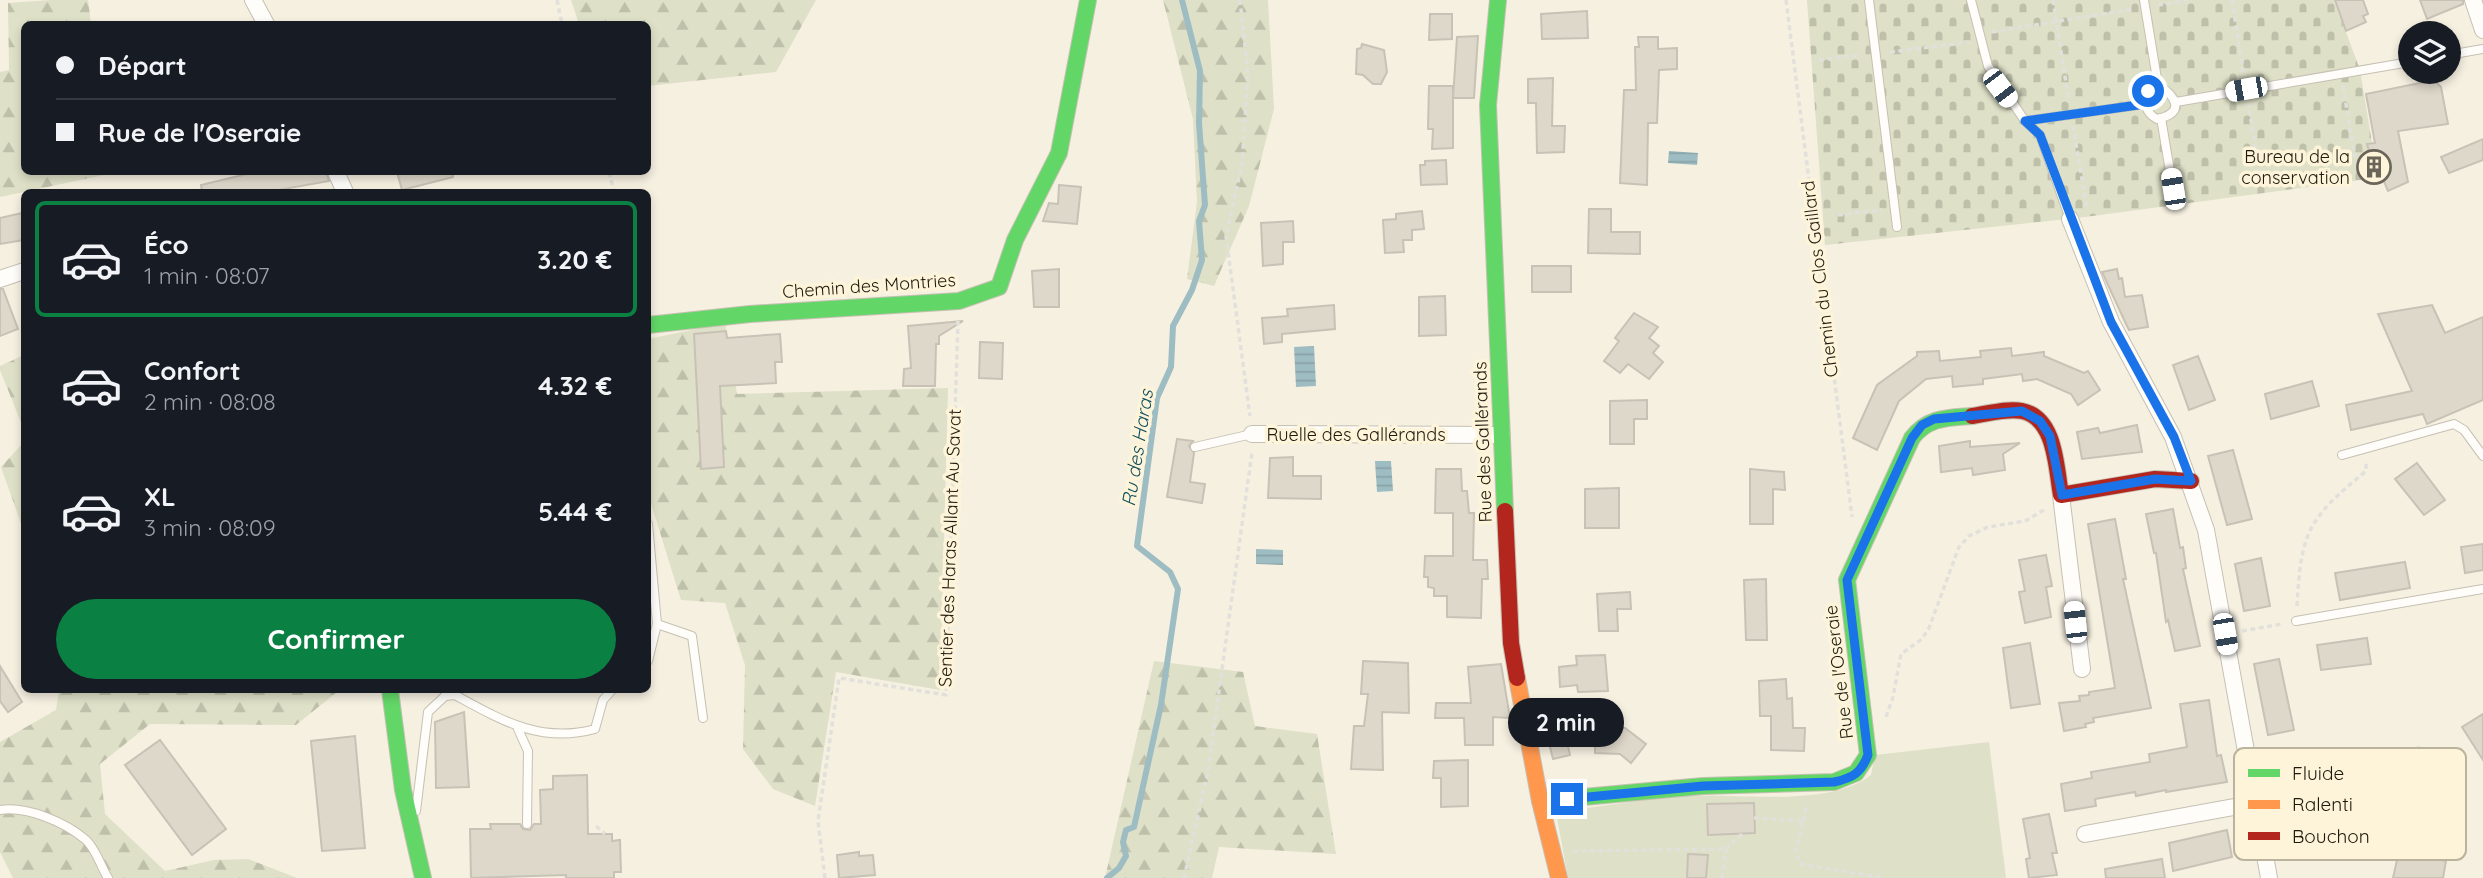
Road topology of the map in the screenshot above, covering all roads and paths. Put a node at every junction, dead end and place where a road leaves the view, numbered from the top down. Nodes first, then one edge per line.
1 (253, 0) edge
2 (557, 0) edge
3 (1088, 0) edge
4 (1498, 0) edge
5 (1786, 0) edge
6 (1869, 0) edge
7 (1971, 0) edge
8 (2053, 0) edge
9 (2191, 0) edge
10 (2232, 0) edge
11 (2473, 0) edge
12 (2145, 4) edge
13 (264, 21) edge
14 (561, 21) edge
15 (2056, 22) junction
16 (2483, 30) edge
17 (1981, 37) junction
18 (2483, 50) edge
19 (1875, 53) junction
20 (2461, 53) edge
21 (1819, 60) dead end
22 (2398, 64) edge
23 (2341, 74) junction
24 (2158, 85) junction
25 (2246, 89) junction
26 (2176, 102) junction
27 (2145, 104) junction
28 (2071, 115) junction
29 (2161, 118) junction
30 (2025, 121) junction
31 (2356, 164) dead end
32 (2261, 181) dead end
33 (2173, 189) dead end
34 (1894, 208) junction
35 (2087, 209) dead end
36 (1838, 215) dead end
37 (2070, 219) joint
38 (1897, 227) dead end
39 (21, 272) edge
40 (0, 279) edge
41 (959, 301) junction
42 (651, 326) edge
43 (1252, 434) joint
44 (1502, 435) junction
45 (1195, 447) dead end
46 (2366, 448) junction
47 (2342, 455) dead end
48 (2483, 456) edge
49 (2191, 481) junction
50 (2062, 495) junction
51 (1852, 518) dead end
52 (651, 557) edge
53 (2483, 589) edge
54 (2296, 621) junction
55 (657, 624) junction
56 (2225, 634) junction
57 (651, 649) edge
58 (2082, 669) dead end
59 (390, 693) edge
60 (451, 693) edge
61 (455, 693) edge
62 (609, 693) edge
63 (704, 718) dead end
64 (516, 727) junction
65 (1866, 742) junction
66 (2246, 748) edge
67 (1541, 801) junction
68 (2234, 807) edge
69 (0, 810) edge
70 (1754, 818) dead end
71 (527, 824) dead end
72 (596, 826) dead end
73 (413, 831) junction
74 (605, 834) dead end
75 (1742, 834) dead end
76 (2085, 834) dead end
77 (1726, 849) junction
78 (1553, 851) junction
79 (2266, 860) edge
80 (1882, 877) edge
81 (108, 878) edge
82 (423, 878) edge
83 (825, 878) edge
84 (1559, 878) edge
85 (1722, 878) edge
86 (2269, 878) edge

1 - 13 street
2 - 14 path
3 - 41 street, Chemin des Montries
4 - 44 street, Rue des Gallérands
5 - 51 path, Chemin du Clos Gaillard
6 - 19 lane
7 - 17 lane
8 - 15 path
9 - 12 path
10 - 25 path
11 - 16 street
12 - 15 path
12 - 24 lane
15 - 17 path
15 - 28 path
17 - 19 path
17 - 30 lane
18 - 20 lane
19 - 21 path
19 - 34 lane
22 - 23 lane
23 - 25 lane
23 - 31 path
24 - 26 lane
24 - 27 lane
25 - 26 lane
25 - 32 path
26 - 29 lane
27 - 28 lane
27 - 29 lane
28 - 30 lane
28 - 35 path
29 - 33 lane
30 - 37 lane
34 - 36 path
34 - 38 lane
37 - 49 street
39 - 40 street
41 - 42 street, Chemin des Montries
41 - 83 path, Sentier des Haras Allant Au Savat
43 - 44 street, Ruelle des Gallérands
43 - 45 lane
44 - 67 street, Rue des Gallérands
46 - 47 lane
46 - 48 lane
46 - 54 path
49 - 50 street
49 - 56 street
50 - 58 street
50 - 65 path
50 - 65 street, Rue de l'Oseraie
52 - 55 lane
53 - 54 lane
54 - 56 path
55 - 57 lane
55 - 63 lane
56 - 66 street
59 - 73 street
60 - 73 lane
61 - 64 lane
62 - 64 lane
64 - 71 lane
65 - 67 street, Rue de l'Oseraie
67 - 78 street, Rue des Gallérands
68 - 76 street
69 - 81 lane
70 - 80 path
72 - 74 path
73 - 82 street
75 - 77 path
77 - 78 path
77 - 85 path
78 - 84 street, Rue des Gallérands
79 - 86 street

